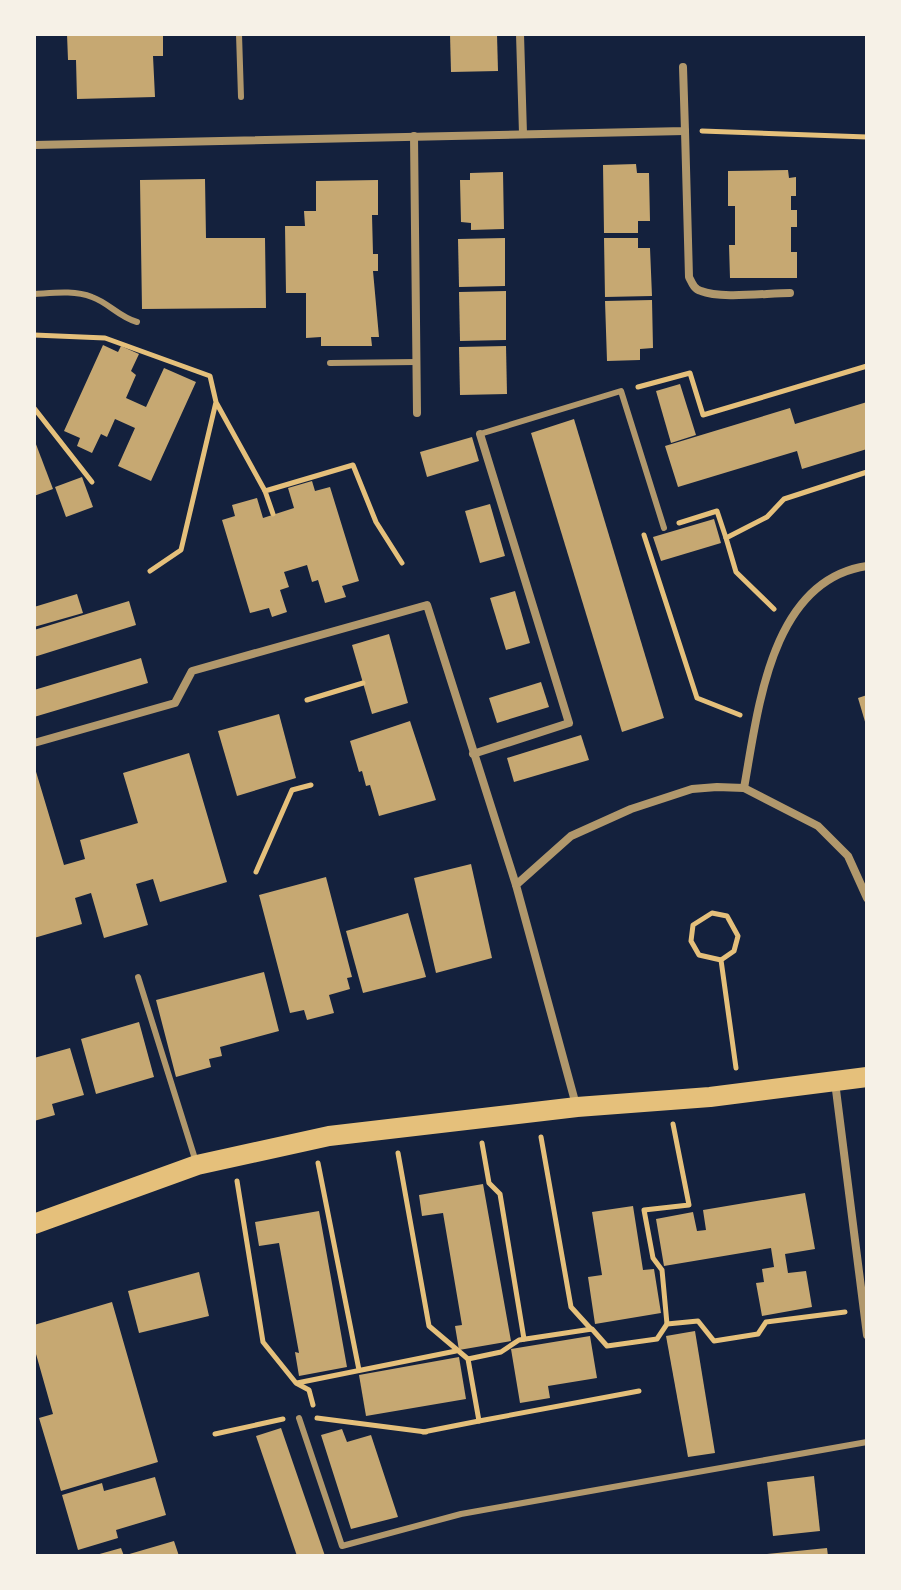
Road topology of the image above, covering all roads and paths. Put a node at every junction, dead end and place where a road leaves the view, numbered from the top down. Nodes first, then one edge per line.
1 (239, 34) edge
2 (520, 34) edge
3 (683, 67) dead end
4 (241, 97) dead end
5 (685, 131) junction
6 (523, 134) junction
7 (414, 136) junction
8 (867, 137) edge
9 (34, 145) edge
10 (790, 293) dead end
11 (34, 294) edge
12 (137, 322) dead end
13 (34, 335) edge
14 (416, 362) junction
15 (330, 363) dead end
16 (867, 366) edge
17 (621, 391) junction
18 (216, 402) junction
19 (34, 408) edge
20 (417, 413) dead end
21 (480, 434) joint
22 (867, 472) edge
23 (92, 482) dead end
24 (265, 491) junction
25 (273, 514) dead end
26 (664, 528) joint
27 (644, 534) dead end
28 (726, 538) junction
29 (402, 563) dead end
30 (867, 566) edge
31 (150, 571) dead end
32 (787, 619) junction
33 (363, 683) dead end
34 (307, 700) dead end
35 (756, 721) junction
36 (34, 743) edge
37 (473, 754) junction
38 (311, 785) dead end
39 (744, 788) junction
40 (256, 872) dead end
41 (516, 885) junction
42 (867, 898) edge
43 (721, 960) junction
44 (138, 977) dead end
45 (736, 1070) dead end
46 (867, 1077) edge
47 (835, 1081) junction
48 (668, 1099) junction
49 (577, 1107) junction
50 (536, 1112) junction
51 (477, 1119) junction
52 (394, 1129) junction
53 (313, 1140) junction
54 (233, 1156) junction
55 (197, 1165) junction
56 (34, 1224) edge
57 (864, 1309) junction
58 (667, 1324) junction
59 (592, 1329) junction
60 (867, 1335) edge
61 (524, 1339) junction
62 (456, 1351) junction
63 (468, 1359) junction
64 (359, 1370) junction
65 (296, 1383) junction
66 (639, 1391) dead end
67 (299, 1418) junction
68 (316, 1418) junction
69 (479, 1421) junction
70 (426, 1432) junction
71 (417, 1433) dead end
72 (215, 1434) dead end
73 (867, 1442) edge

1 - 4 lane
2 - 6 street
3 - 5 street
5 - 6 street
5 - 8 path
5 - 10 street
6 - 7 street
7 - 9 street
7 - 14 street
11 - 12 lane
13 - 18 path
14 - 15 lane
14 - 20 street
16 - 17 path
17 - 21 lane
17 - 26 lane
18 - 24 path
18 - 31 path
19 - 23 path
21 - 37 street
22 - 28 path
24 - 25 path
24 - 29 path
26 - 28 path
27 - 35 path
28 - 32 path
30 - 32 street
32 - 35 street
33 - 34 path
35 - 39 street
36 - 37 street
37 - 41 street
38 - 40 path
39 - 41 street
39 - 42 street
41 - 49 street
43 - 43 path
43 - 45 path
44 - 55 lane
46 - 47 main road
47 - 48 main road
47 - 57 street
48 - 49 main road
48 - 58 path
49 - 50 main road
50 - 51 main road
50 - 59 path
51 - 52 main road
51 - 61 path
52 - 53 main road
52 - 62 path
53 - 54 main road
53 - 64 path
54 - 55 main road
54 - 65 path
55 - 56 main road
57 - 58 path
57 - 60 street
58 - 59 path
59 - 61 path
61 - 63 path
62 - 63 path
62 - 64 path
63 - 69 path
64 - 65 path
65 - 68 path
66 - 69 path
67 - 68 path
67 - 72 path
67 - 73 lane
68 - 70 path
69 - 70 path
70 - 71 path

